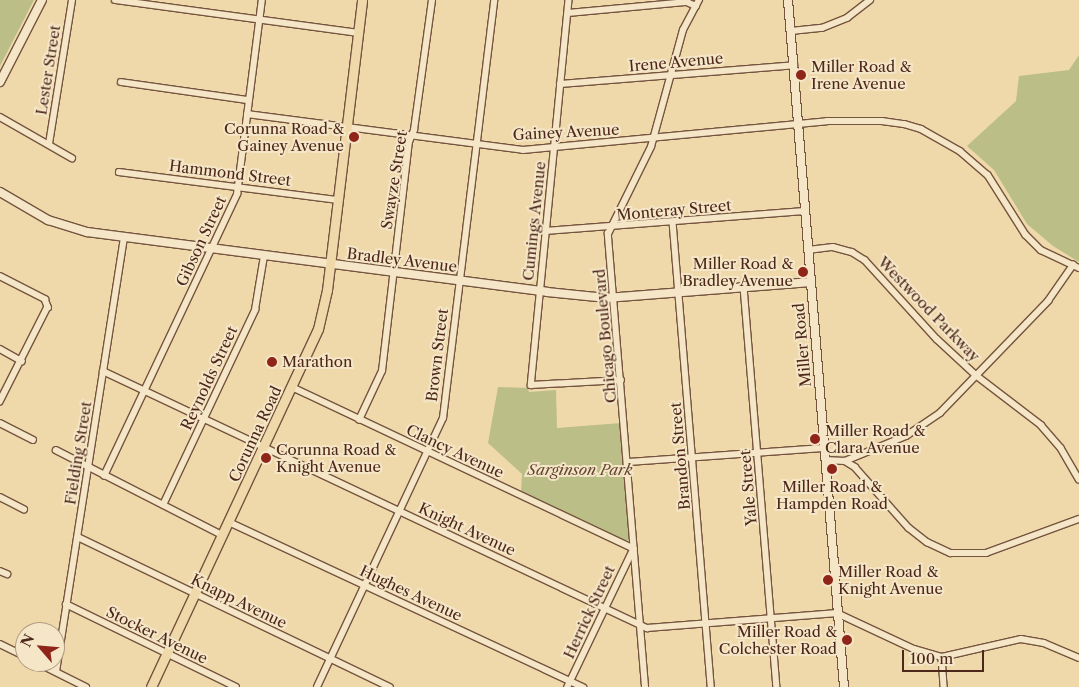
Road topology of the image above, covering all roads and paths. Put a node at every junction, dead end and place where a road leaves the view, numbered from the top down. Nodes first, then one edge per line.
1 (42, 0) edge
2 (72, 0) edge
3 (115, 0) edge
4 (262, 0) edge
5 (362, 0) edge
6 (432, 0) edge
7 (494, 0) edge
8 (569, 0) edge
9 (788, 0) edge
10 (870, 0) edge
11 (160, 3) edge
12 (697, 3) edge
13 (568, 13) junction
14 (259, 19) junction
15 (791, 31) junction
16 (358, 33) junction
17 (794, 65) junction
18 (671, 75) junction
19 (0, 82) edge
20 (121, 82) dead end
21 (560, 84) junction
22 (248, 100) junction
23 (247, 114) junction
24 (0, 117) edge
25 (798, 124) junction
26 (347, 127) junction
27 (411, 136) junction
28 (654, 139) junction
29 (49, 144) junction
30 (475, 144) junction
31 (554, 147) junction
32 (72, 158) dead end
33 (119, 172) dead end
34 (238, 187) junction
35 (0, 192) edge
36 (338, 200) junction
37 (804, 211) junction
38 (673, 222) junction
39 (610, 227) junction
40 (545, 232) junction
41 (124, 238) junction
42 (211, 250) junction
43 (808, 250) junction
44 (264, 256) junction
45 (330, 264) junction
46 (1076, 267) edge
47 (394, 273) junction
48 (0, 276) edge
49 (458, 281) junction
50 (810, 282) junction
51 (744, 287) junction
52 (540, 291) junction
53 (678, 293) junction
54 (614, 298) junction
55 (0, 349) edge
56 (22, 361) junction
57 (103, 371) junction
58 (977, 376) junction
59 (621, 380) junction
60 (292, 387) junction
61 (144, 390) junction
62 (0, 402) edge
63 (204, 419) junction
64 (359, 420) junction
65 (0, 423) edge
66 (33, 440) dead end
67 (264, 447) junction
68 (824, 448) junction
69 (56, 450) dead end
70 (428, 452) junction
71 (758, 453) junction
72 (693, 458) junction
73 (825, 460) junction
74 (845, 461) junction
75 (628, 462) junction
76 (88, 468) junction
77 (104, 476) junction
78 (1079, 480) edge
79 (0, 497) edge
80 (163, 505) junction
81 (24, 509) dead end
82 (400, 511) junction
83 (1079, 519) edge
84 (229, 522) junction
85 (222, 535) junction
86 (78, 537) junction
87 (634, 549) junction
88 (0, 571) edge
89 (7, 574) dead end
90 (366, 585) junction
91 (194, 594) junction
92 (66, 604) junction
93 (606, 607) junction
94 (838, 613) junction
95 (771, 619) junction
96 (63, 622) edge
97 (639, 624) junction
98 (706, 624) junction
99 (0, 644) edge
100 (15, 651) edge
101 (167, 654) junction
102 (942, 657) junction
103 (1079, 658) edge
104 (331, 659) junction
105 (56, 672) edge
106 (570, 684) edge
107 (86, 687) edge
108 (151, 687) edge
109 (236, 687) edge
110 (317, 687) edge
111 (390, 687) edge
112 (583, 687) edge
113 (645, 687) edge
114 (711, 687) edge
115 (777, 687) edge
116 (844, 687) edge
117 (944, 687) edge

1 - 19 street
2 - 29 street, Lester Street
3 - 11 street
4 - 14 street, Gibson Street
5 - 16 main road, Corunna Road
6 - 27 street, Swayze Street
7 - 30 street, Brown Street
8 - 13 street, Cumings Avenue
9 - 15 street, Miller Road
10 - 15 street
11 - 14 street
12 - 13 street
12 - 18 street, Chicago Boulevard
13 - 21 street, Cumings Avenue
14 - 16 street
14 - 22 street, Gibson Street
15 - 17 street, Miller Road
16 - 26 main road, Corunna Road
17 - 18 street, Irene Avenue
17 - 25 street, Miller Road
18 - 21 street, Irene Avenue
18 - 28 street, Chicago Boulevard
20 - 22 street
21 - 31 street, Cumings Avenue
22 - 23 street, Gibson Street
23 - 26 street, Gainey Avenue
23 - 34 street, Gibson Street
24 - 29 street
25 - 28 street, Gainey Avenue
25 - 37 street, Miller Road
25 - 46 street, Gainey Avenue
26 - 27 street, Gainey Avenue
26 - 36 main road, Corunna Road
27 - 30 street, Gainey Avenue
27 - 47 street, Swayze Street
28 - 31 street, Gainey Avenue
28 - 39 street, Chicago Boulevard
29 - 32 street
30 - 31 street, Gainey Avenue
30 - 49 street, Brown Street
31 - 40 street, Cumings Avenue
33 - 34 street, Hammond Street
34 - 36 street, Hammond Street
34 - 42 street, Gibson Street
35 - 41 street, Bradley Avenue
36 - 45 main road, Corunna Road
37 - 38 street, Monteray Street
37 - 43 street, Miller Road
38 - 39 street, Monteray Street
38 - 53 street, Brandon Street
39 - 40 street, Monteray Street
39 - 54 street, Chicago Boulevard
40 - 52 street, Cumings Avenue
41 - 42 street, Bradley Avenue
41 - 57 street, Fielding Street
42 - 44 street, Bradley Avenue
42 - 61 street, Gibson Street
43 - 50 street, Miller Road
43 - 58 street, Westwood Parkway
44 - 45 street, Bradley Avenue
44 - 63 street, Reynolds Street
45 - 47 street, Bradley Avenue
45 - 60 main road, Corunna Road
46 - 58 street
47 - 49 street, Bradley Avenue
47 - 64 street, Swayze Street
48 - 56 street
49 - 52 street, Bradley Avenue
49 - 70 street, Brown Street
50 - 51 street, Bradley Avenue
50 - 68 street, Miller Road
51 - 53 street, Bradley Avenue
51 - 71 street, Yale Street
52 - 54 street, Bradley Avenue
52 - 59 street, Cumings Avenue
53 - 54 street, Bradley Avenue
53 - 72 street, Brandon Street
54 - 59 street, Chicago Boulevard
55 - 56 street
56 - 62 street
57 - 61 street, Knight Avenue
57 - 76 street, Fielding Street
58 - 74 street
58 - 78 street, Westwood Parkway
59 - 75 street, Chicago Boulevard
60 - 64 street, Clancy Avenue
60 - 67 main road, Corunna Road
61 - 63 street, Knight Avenue
61 - 77 street, Gibson Street
63 - 67 street, Knight Avenue
63 - 80 street, Reynolds Street
64 - 70 street, Clancy Avenue
65 - 66 street
67 - 82 street, Knight Avenue
67 - 84 main road, Corunna Road
68 - 71 street
68 - 73 street, Miller Road
69 - 76 street
70 - 82 street, Brown Street
70 - 87 street, Clancy Avenue
71 - 72 street
71 - 95 street, Yale Street
72 - 75 street
72 - 98 street, Brandon Street
73 - 74 street
73 - 94 street, Miller Road
74 - 83 street
75 - 87 street, Chicago Boulevard
76 - 77 street
76 - 86 street, Fielding Street
77 - 80 street
79 - 81 street
80 - 85 street
82 - 90 street, Brown Street
82 - 93 street, Knight Avenue
84 - 85 main road, Corunna Road
84 - 90 street, Hughes Avenue
85 - 91 main road, Corunna Road
86 - 91 street, Knapp Avenue
86 - 92 street, Fielding Street
87 - 93 street, Herrick Street
87 - 97 street, Chicago Boulevard
88 - 89 street
90 - 104 street, Brown Street
90 - 106 street, Hughes Avenue
91 - 101 main road, Corunna Road
91 - 104 street, Knapp Avenue
92 - 96 street, Fielding Street
92 - 101 street, Stocker Avenue
93 - 97 street, Knight Avenue
93 - 106 street, Herrick Street
94 - 95 street, Knight Avenue
94 - 102 street
94 - 116 street, Miller Road
95 - 98 street, Knight Avenue
95 - 115 street, Yale Street
97 - 98 street, Knight Avenue
97 - 113 street, Chicago Boulevard
98 - 114 street, Brandon Street
99 - 100 street
101 - 108 main road, Corunna Road
101 - 109 street, Stocker Avenue
102 - 103 street
102 - 117 street
104 - 110 street, Brown Street
104 - 111 street, Knapp Avenue
105 - 107 street
106 - 112 street, Hughes Avenue

